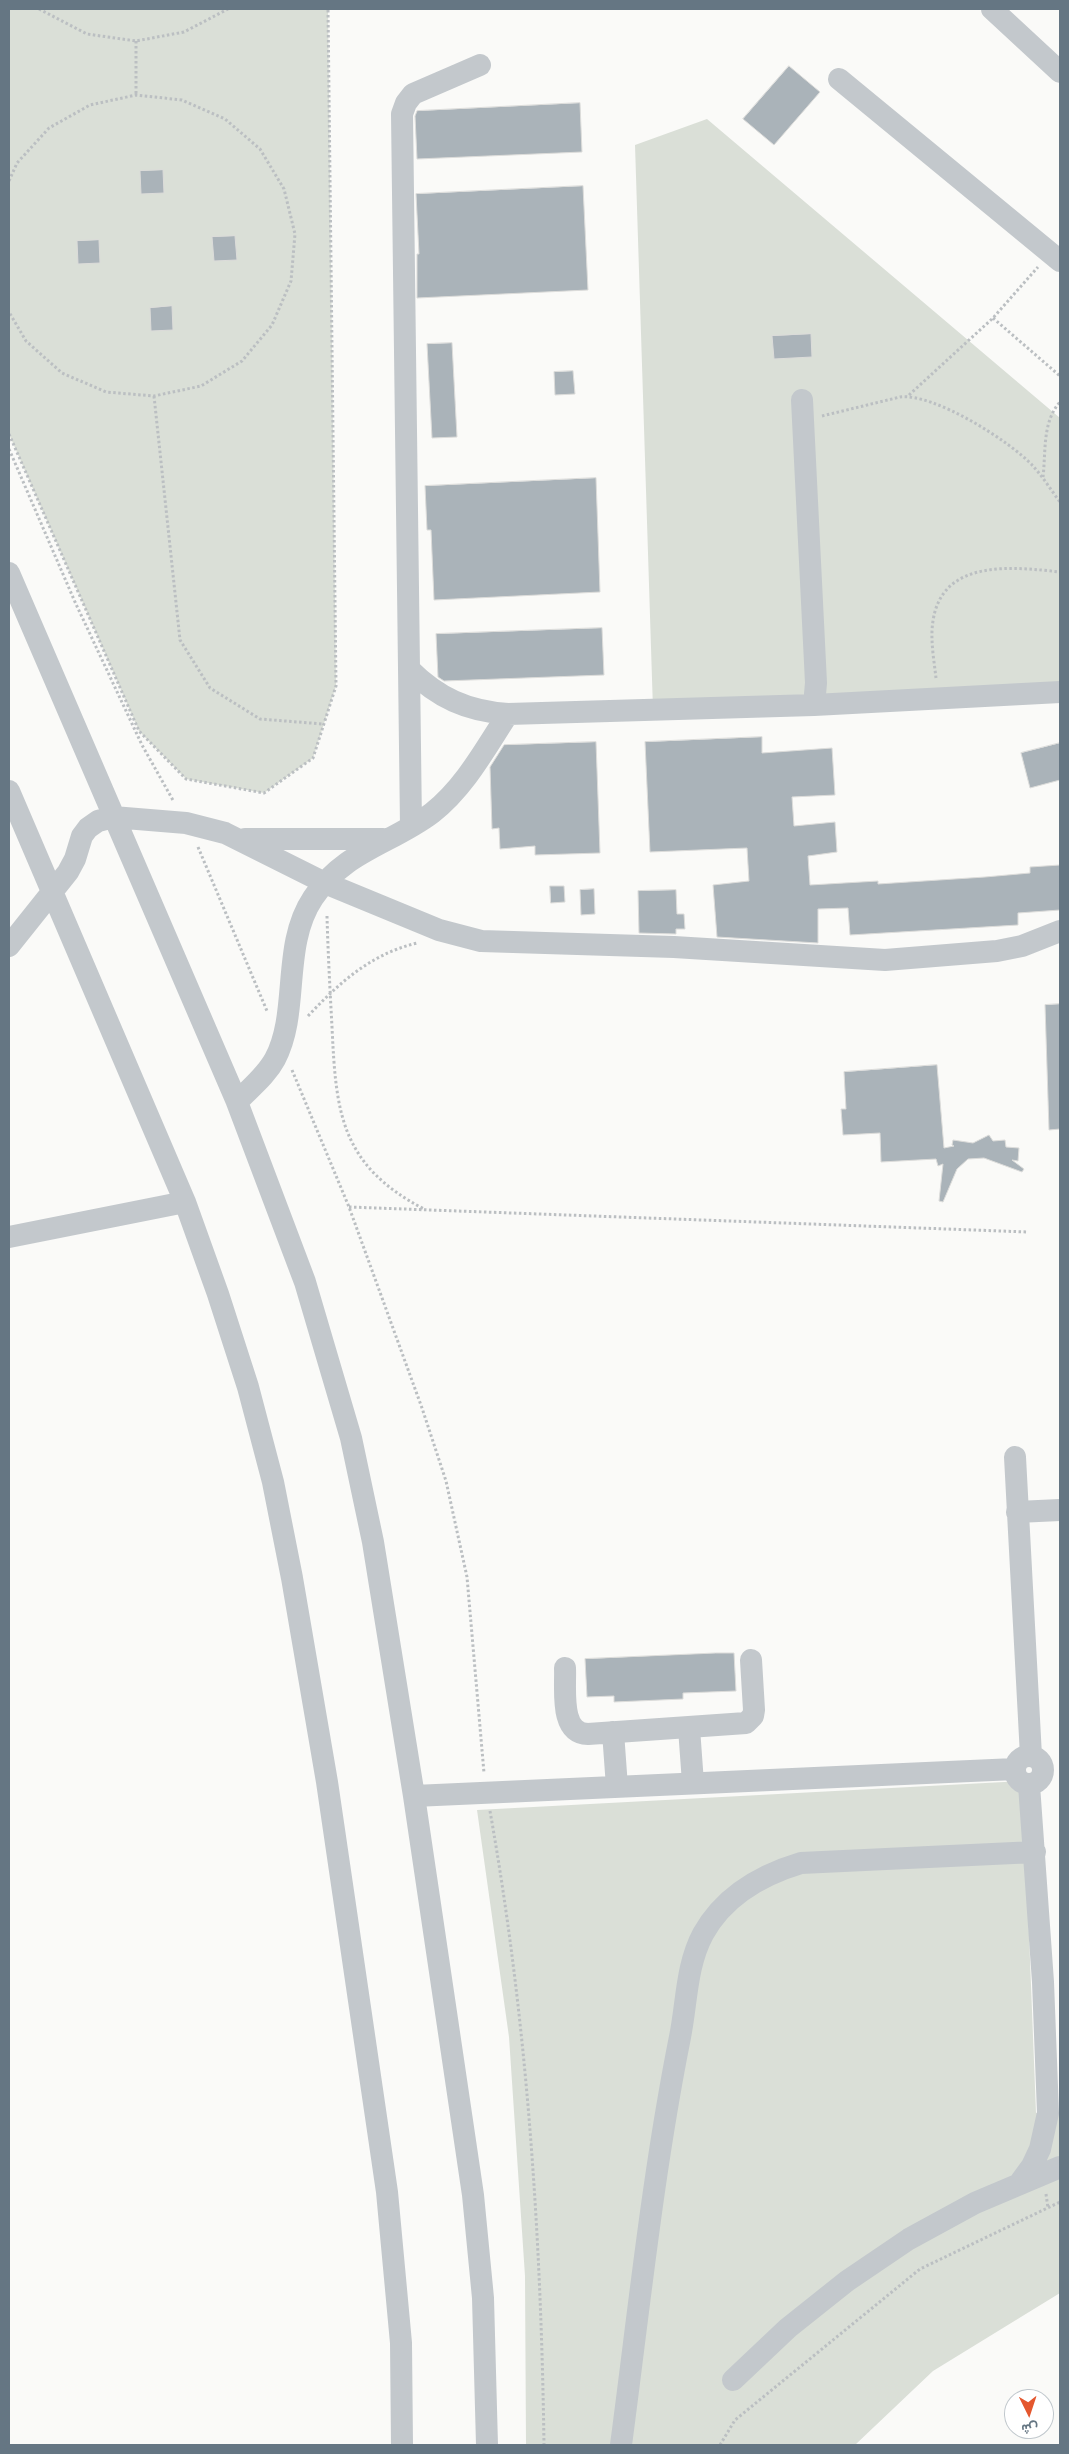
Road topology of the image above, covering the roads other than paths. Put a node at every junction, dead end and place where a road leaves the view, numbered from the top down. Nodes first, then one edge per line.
1 (992, 9) edge
2 (480, 65) dead end
3 (1060, 72) edge
4 (838, 79) dead end
5 (1055, 257) edge
6 (803, 410) road end
7 (9, 573) edge
8 (409, 669) junction
9 (1060, 692) edge
10 (814, 705) junction
11 (508, 714) junction
12 (9, 790) edge
13 (113, 817) junction
14 (411, 826) junction
15 (241, 839) junction
16 (384, 839) junction
17 (325, 883) junction
18 (52, 894) junction
19 (1060, 931) edge
20 (9, 946) edge
21 (237, 1102) junction
22 (185, 1202) junction
23 (9, 1237) edge
24 (1015, 1457) dead end
25 (1060, 1510) edge
26 (1018, 1512) junction
27 (750, 1660) dead end
28 (565, 1668) dead end
29 (689, 1728) junction
30 (613, 1732) junction
31 (1036, 1770) edge
32 (693, 1783) junction
33 (617, 1787) junction
34 (414, 1796) junction
35 (1035, 1852) junction
36 (1048, 2113) junction
37 (1060, 2139) edge
38 (1060, 2167) edge
39 (1021, 2182) junction
40 (734, 2380) dead end
41 (402, 2445) edge
42 (487, 2445) edge
43 (621, 2445) edge

1 - 3 street
2 - 8 street
4 - 5 street
6 - 10 street
7 - 13 street
8 - 11 street
8 - 14 street
9 - 10 street
10 - 11 street
11 - 14 street
12 - 18 street
13 - 15 street
13 - 18 street
13 - 21 street
14 - 16 street
15 - 16 street
15 - 17 street
16 - 17 street
17 - 19 street
17 - 21 street
18 - 20 street
18 - 22 street
21 - 34 street
22 - 23 street
22 - 41 street
24 - 26 street
25 - 26 street
26 - 31 street
27 - 29 street
28 - 30 street
29 - 30 street
29 - 32 street
30 - 33 street
31 - 32 street
31 - 35 street
32 - 33 street
33 - 34 street
34 - 42 street
35 - 36 street
35 - 43 street
36 - 37 street
36 - 39 street
38 - 39 street
39 - 40 street

